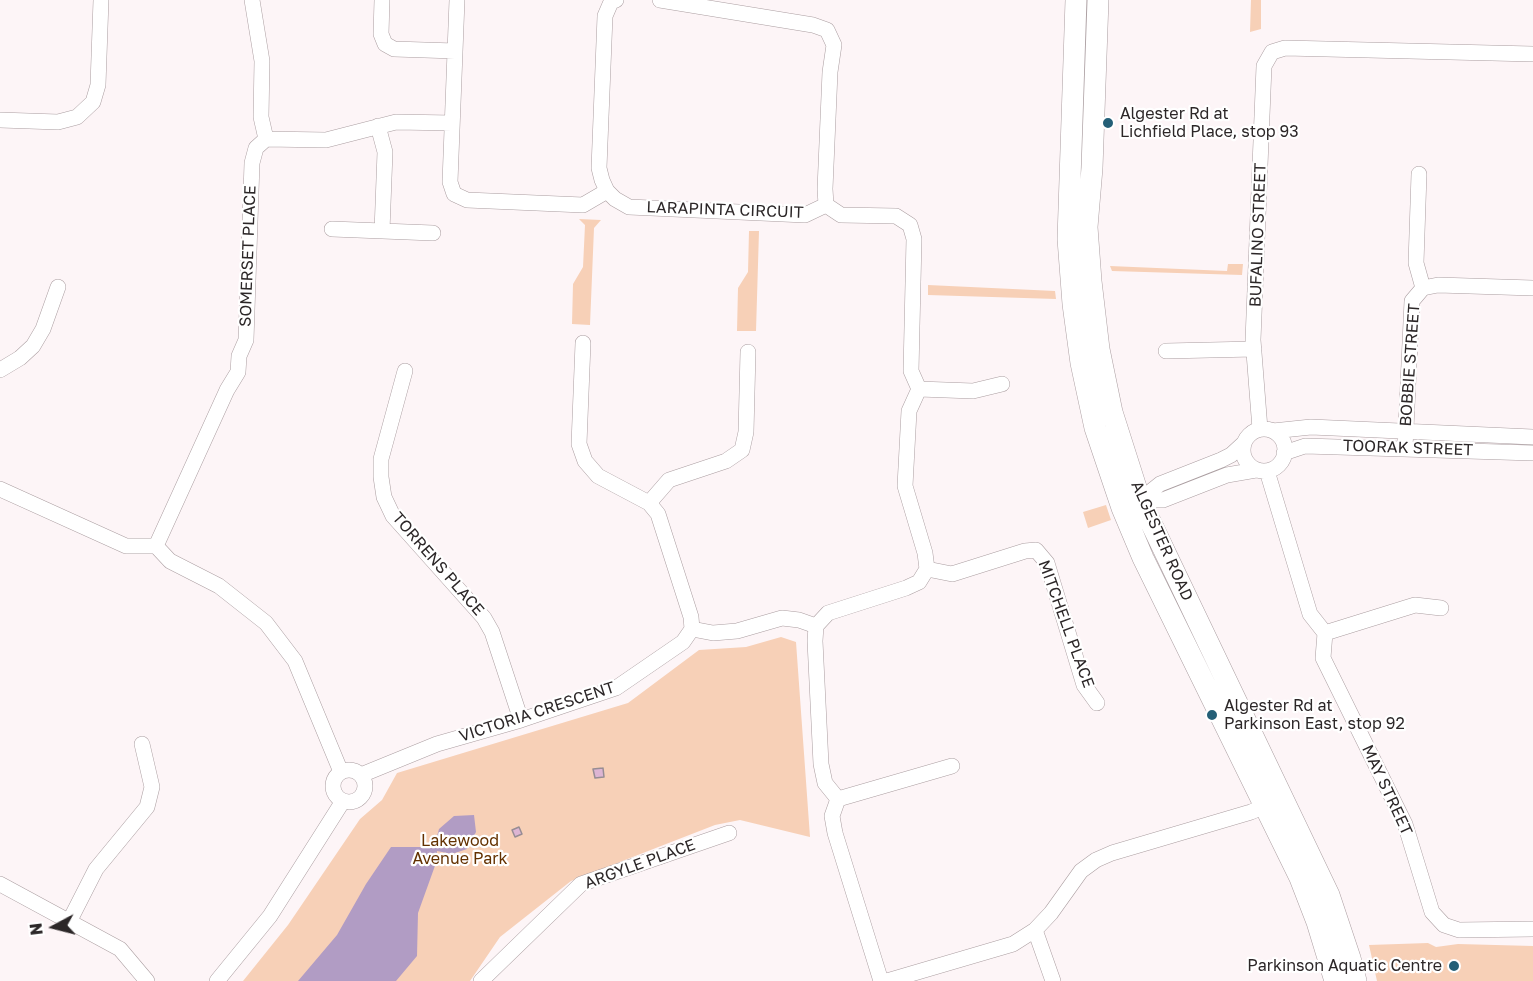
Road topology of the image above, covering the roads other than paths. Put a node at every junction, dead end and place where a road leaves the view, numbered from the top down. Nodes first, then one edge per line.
1 (101, 0) edge
2 (252, 0) edge
3 (382, 0) edge
4 (457, 0) edge
5 (660, 0) edge
6 (1076, 0) edge
7 (1098, 0) edge
8 (612, 1) edge
9 (455, 51) junction
10 (1533, 54) edge
11 (0, 120) edge
12 (452, 123) junction
13 (378, 126) junction
14 (266, 139) junction
15 (1419, 174) dead end
16 (607, 191) junction
17 (826, 205) junction
18 (332, 230) dead end
19 (382, 231) junction
20 (432, 233) dead end
21 (58, 287) dead end
22 (1423, 288) junction
23 (1533, 288) edge
24 (583, 343) dead end
25 (1254, 349) junction
26 (1166, 351) dead end
27 (748, 352) dead end
28 (0, 370) edge
29 (405, 372) dead end
30 (1002, 384) dead end
31 (919, 389) junction
32 (1267, 430) junction
33 (1533, 437) edge
34 (1405, 440) junction
35 (1244, 444) junction
36 (1284, 453) junction
37 (1533, 453) edge
38 (1261, 470) junction
39 (0, 489) edge
40 (649, 503) junction
41 (1131, 504) junction
42 (156, 546) junction
43 (927, 569) junction
44 (1441, 608) dead end
45 (816, 626) junction
46 (692, 629) junction
47 (1325, 633) junction
48 (1097, 703) dead end
49 (520, 720) junction
50 (142, 744) dead end
51 (952, 766) dead end
52 (341, 772) junction
53 (361, 775) junction
54 (838, 799) junction
55 (343, 801) junction
56 (1274, 802) junction
57 (729, 833) dead end
58 (0, 884) edge
59 (70, 920) junction
60 (1533, 929) edge
61 (1035, 930) junction
62 (147, 981) edge
63 (217, 981) edge
64 (481, 981) edge
65 (881, 981) edge
66 (887, 981) edge
67 (1053, 981) edge
68 (1335, 981) edge
69 (1356, 981) edge

1 - 11 street
2 - 14 street
3 - 9 street
4 - 9 street
5 - 17 street, LARAPINTA CIRCUIT
6 - 41 main road, ALGESTER ROAD
7 - 41 main road, ALGESTER ROAD
8 - 16 street
9 - 12 street
10 - 25 street, BUFALINO STREET
12 - 13 street
12 - 16 street
13 - 14 street
13 - 19 street
14 - 42 street, SOMERSET PLACE
15 - 22 street
16 - 17 street, LARAPINTA CIRCUIT
17 - 31 street, LARAPINTA CIRCUIT
18 - 19 street
19 - 20 street
21 - 28 street
22 - 23 street, BOBBIE STREET
22 - 34 street, BOBBIE STREET
24 - 40 street
25 - 26 street
25 - 32 street, BUFALINO STREET
27 - 40 street
29 - 49 street, TORRENS PLACE
30 - 31 street
31 - 43 street
32 - 34 street, TOORAK STREET
32 - 35 street
32 - 36 street
33 - 34 street, TOORAK STREET
34 - 36 street, TOORAK STREET
34 - 37 street, TOORAK STREET
35 - 38 street
35 - 41 street
36 - 38 street
38 - 41 street
38 - 47 street
39 - 42 street
40 - 46 street
41 - 56 main road, ALGESTER ROAD
42 - 52 street
43 - 45 street
43 - 48 street, MITCHELL PLACE
44 - 47 street
45 - 46 street
45 - 54 street
46 - 49 street, VICTORIA CRESCENT
47 - 60 street, MAY STREET
49 - 53 street, VICTORIA CRESCENT
50 - 59 street
51 - 54 street
52 - 53 street
52 - 55 street
53 - 55 street
54 - 65 street
55 - 63 street
56 - 61 street
56 - 68 main road, ALGESTER ROAD
56 - 69 main road, ALGESTER ROAD
57 - 64 street, ARGYLE PLACE
58 - 59 street
59 - 62 street
61 - 66 street
61 - 67 street

